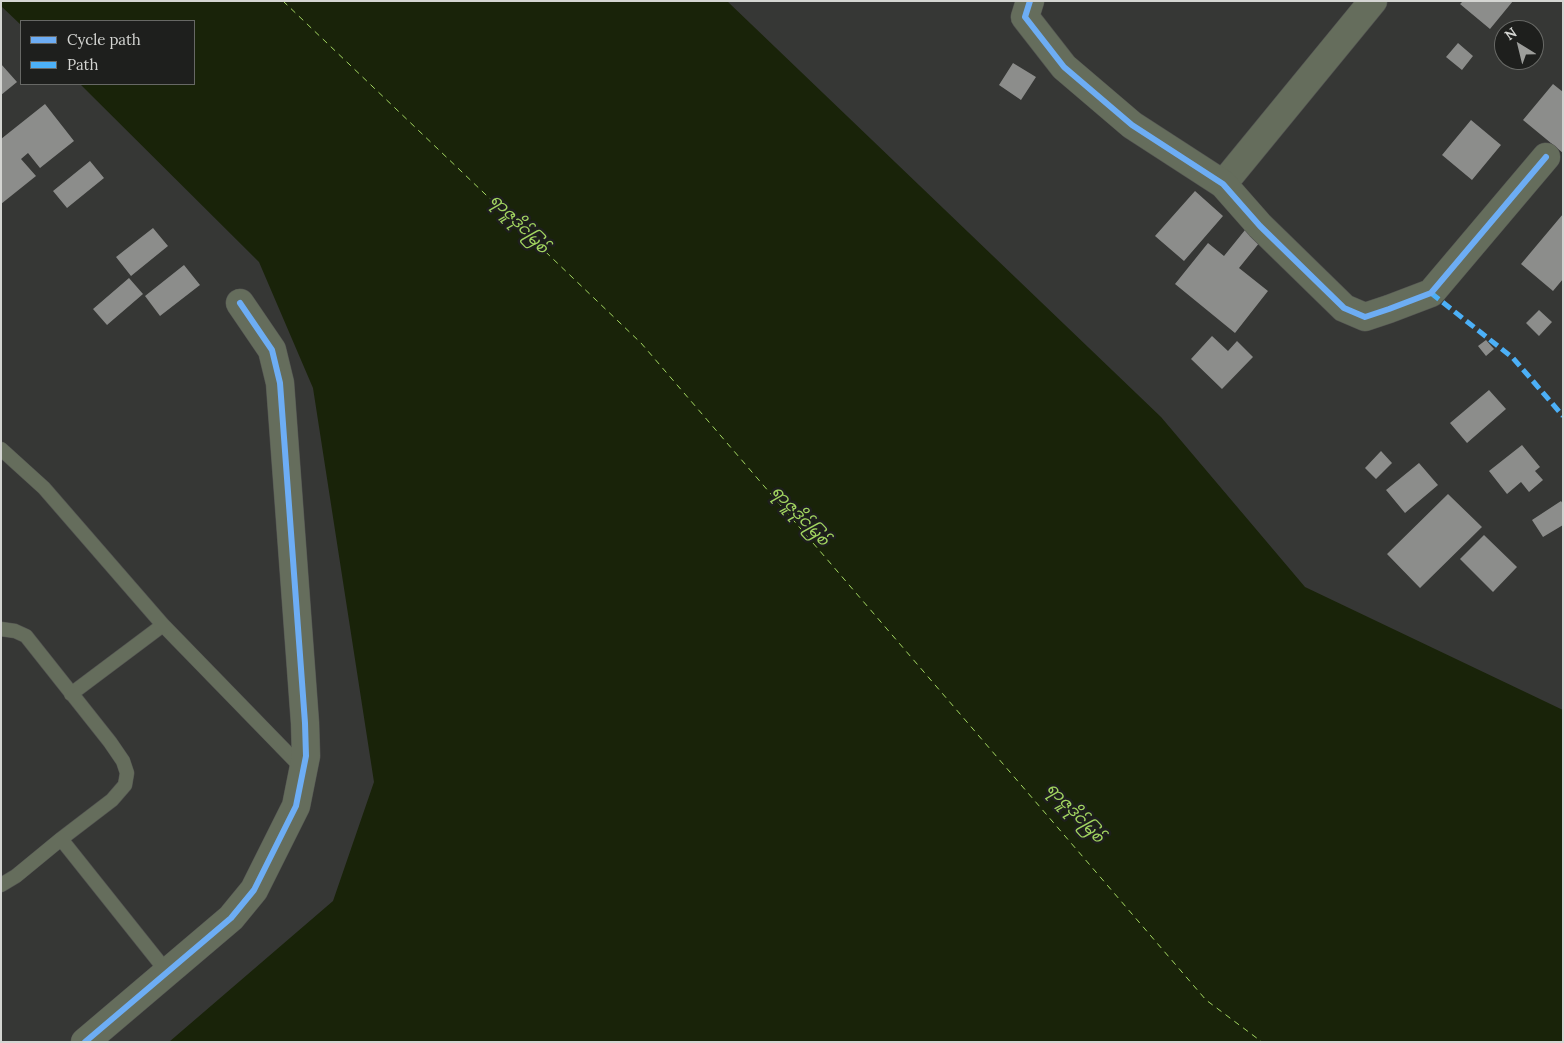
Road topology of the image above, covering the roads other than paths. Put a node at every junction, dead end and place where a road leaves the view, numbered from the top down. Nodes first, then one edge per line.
1 (1030, 1) edge
2 (1373, 1) edge
3 (1546, 157) dead end
4 (1223, 184) junction
5 (240, 303) dead end
6 (1, 449) edge
7 (163, 625) junction
8 (1, 629) edge
9 (71, 694) junction
10 (303, 769) junction
11 (61, 839) junction
12 (1, 885) edge
13 (167, 972) junction
14 (85, 1042) edge

1 - 4 street
2 - 4 street
3 - 4 street
5 - 10 street
6 - 7 lane
7 - 9 lane
7 - 10 lane
8 - 9 lane
9 - 11 lane
10 - 13 street
11 - 12 lane
11 - 13 lane
13 - 14 street

